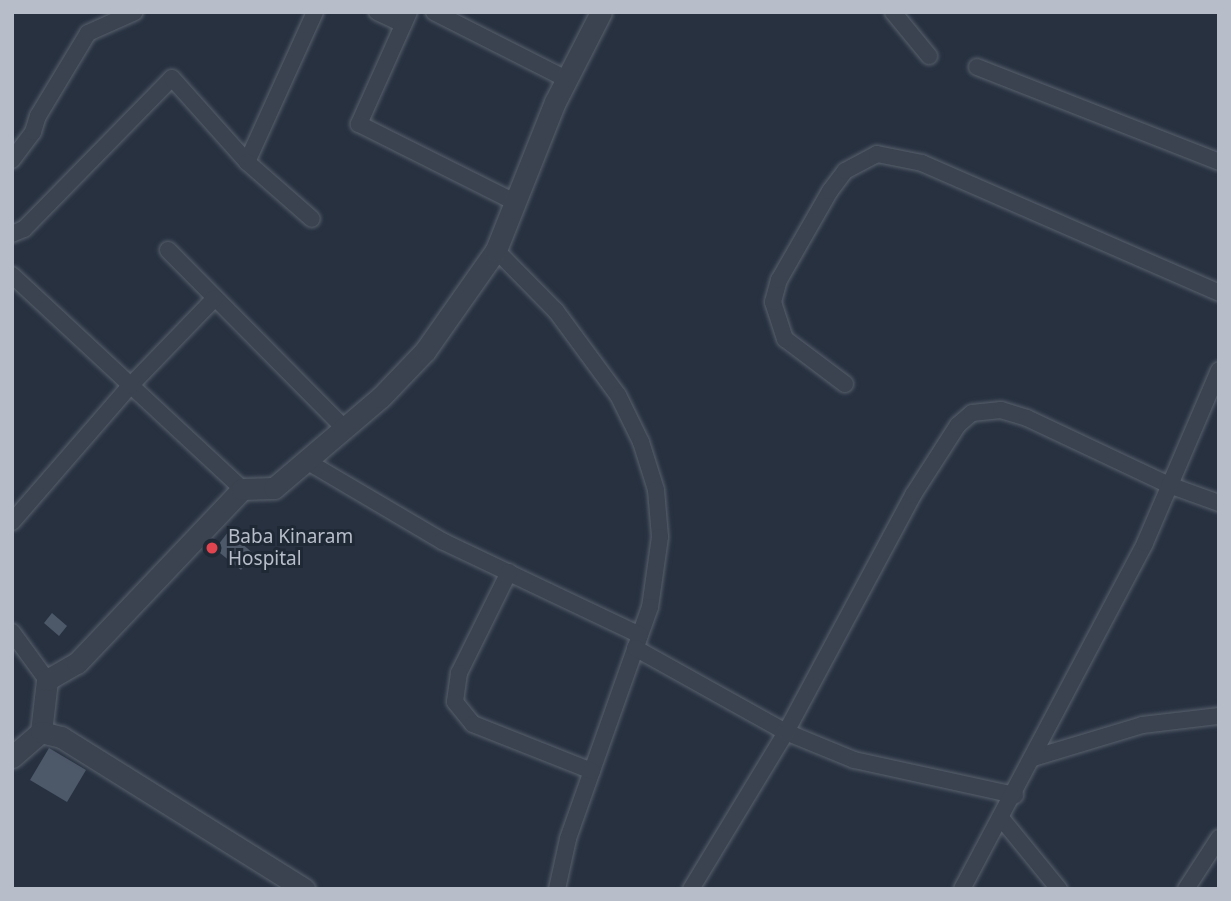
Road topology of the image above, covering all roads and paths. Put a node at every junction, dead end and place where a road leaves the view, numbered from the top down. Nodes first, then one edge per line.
1 (135, 12) edge
2 (315, 12) edge
3 (377, 12) edge
4 (434, 12) edge
5 (601, 12) edge
6 (893, 12) edge
7 (406, 18) edge
8 (929, 56) dead end
9 (977, 67) dead end
10 (566, 79) junction
11 (12, 160) edge
12 (247, 162) junction
13 (1219, 162) edge
14 (515, 202) junction
15 (312, 219) dead end
16 (12, 234) edge
17 (168, 250) dead end
18 (496, 250) junction
19 (12, 275) edge
20 (1219, 293) edge
21 (215, 298) junction
22 (1219, 370) edge
23 (845, 384) dead end
24 (131, 386) junction
25 (1213, 399) edge
26 (345, 429) junction
27 (308, 462) junction
28 (1169, 485) junction
29 (242, 489) junction
30 (1219, 503) edge
31 (12, 522) edge
32 (509, 572) junction
33 (12, 632) edge
34 (637, 641) junction
35 (47, 680) junction
36 (1219, 716) edge
37 (41, 732) junction
38 (786, 732) junction
39 (12, 757) edge
40 (1033, 758) junction
41 (592, 771) junction
42 (1015, 794) junction
43 (1001, 818) junction
44 (1219, 838) edge
45 (304, 889) edge
46 (557, 889) edge
47 (691, 889) edge
48 (962, 889) edge
49 (1059, 889) edge
50 (1186, 889) edge

1 - 11 street
2 - 12 street
3 - 7 street
4 - 10 street
5 - 10 street
6 - 8 street
7 - 14 street
9 - 13 street
10 - 14 street
12 - 15 street
12 - 16 street
14 - 18 street
17 - 21 street
18 - 26 street
18 - 34 street
19 - 24 street
20 - 23 street
21 - 24 street
21 - 26 street
22 - 25 street
24 - 29 street
24 - 31 street
25 - 28 street
26 - 27 street
27 - 29 street
27 - 32 street
28 - 30 street
28 - 38 street
28 - 40 street
29 - 35 street
32 - 34 street
32 - 41 street
33 - 35 street
34 - 38 street
34 - 41 street
35 - 37 street
36 - 40 street
37 - 39 street
37 - 45 street
38 - 42 street
38 - 47 street
40 - 42 street
41 - 46 street
42 - 43 street
43 - 48 street
43 - 49 street
44 - 50 street

